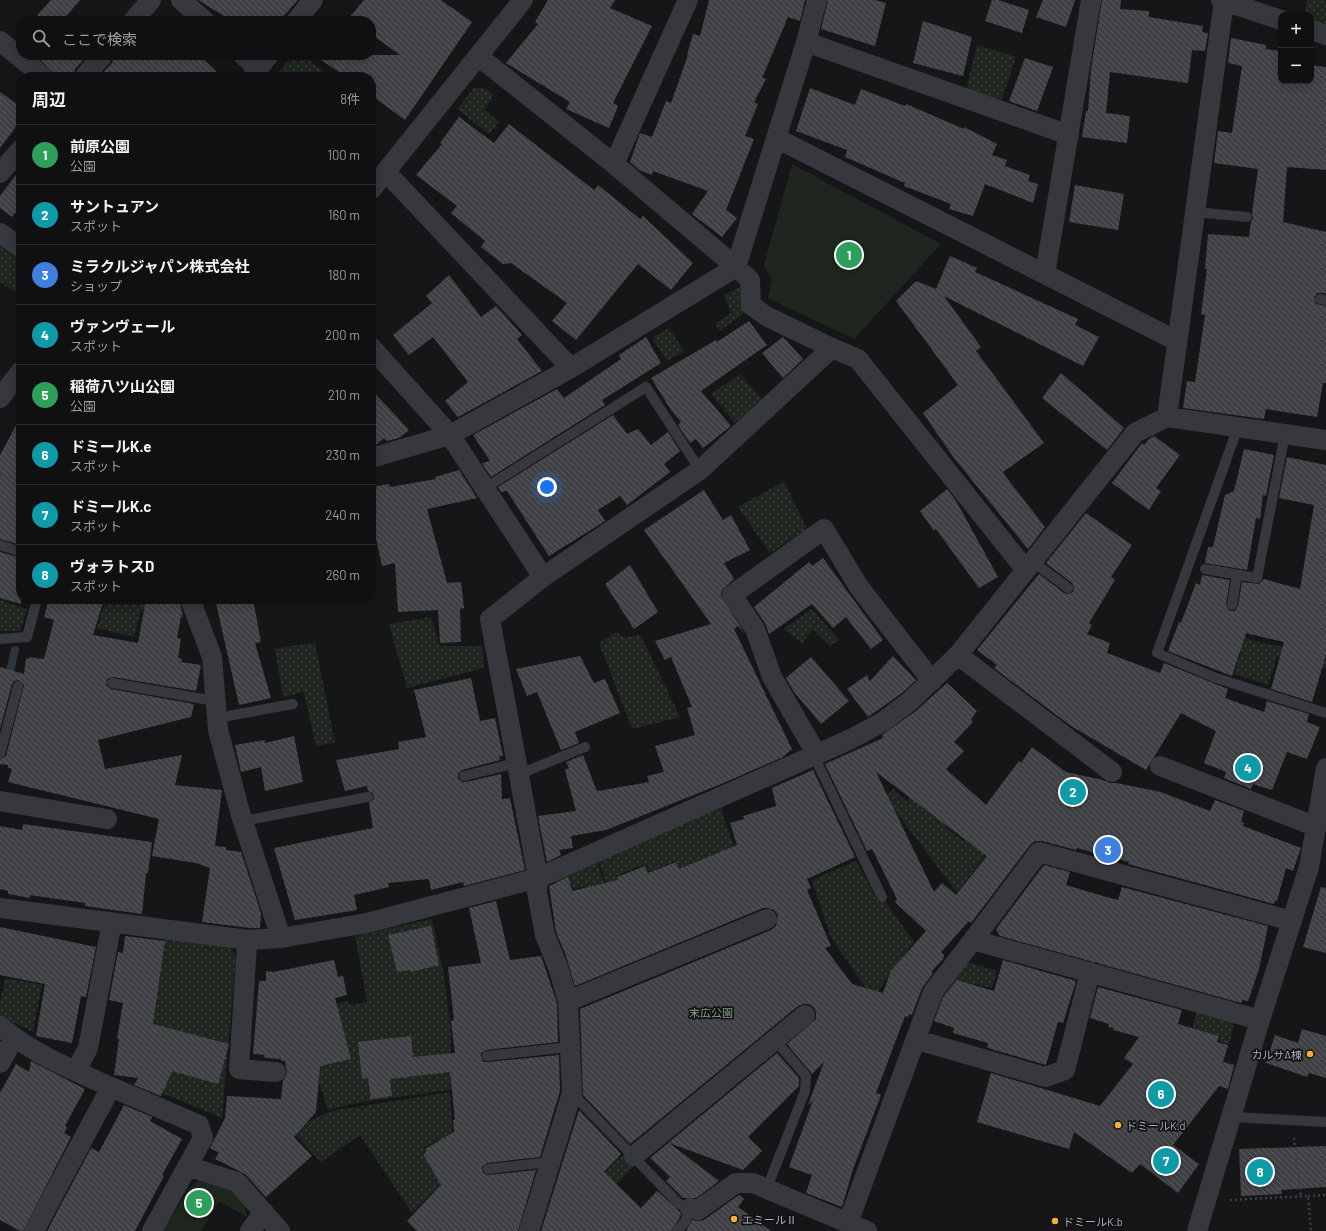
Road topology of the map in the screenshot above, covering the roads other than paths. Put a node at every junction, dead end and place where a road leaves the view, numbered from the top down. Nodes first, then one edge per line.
1 (151, 0) edge
2 (181, 0) edge
3 (313, 0) edge
4 (523, 0) edge
5 (688, 0) edge
6 (817, 0) edge
7 (1091, 0) edge
8 (1223, 1) edge
9 (137, 16) edge
10 (199, 16) edge
11 (300, 16) edge
12 (1278, 19) edge
13 (1314, 31) edge
14 (1326, 36) edge
15 (0, 41) edge
16 (806, 42) junction
17 (16, 54) edge
18 (478, 56) junction
19 (23, 60) edge
20 (99, 60) edge
21 (250, 60) edge
22 (260, 67) edge
23 (38, 72) edge
24 (88, 72) edge
25 (1069, 134) junction
26 (776, 138) junction
27 (16, 155) edge
28 (614, 164) junction
29 (386, 172) junction
30 (0, 173) edge
31 (376, 184) edge
32 (1195, 212) junction
33 (1247, 217) dead end
34 (0, 233) edge
35 (16, 244) edge
36 (736, 266) junction
37 (1046, 274) junction
38 (1177, 341) junction
39 (832, 348) junction
40 (376, 353) edge
41 (571, 368) junction
42 (16, 377) edge
43 (0, 398) edge
44 (1167, 417) junction
45 (1238, 427) junction
46 (1285, 434) junction
47 (450, 436) junction
48 (1326, 440) edge
49 (376, 457) edge
50 (700, 470) junction
51 (485, 488) junction
52 (0, 545) edge
53 (16, 550) edge
54 (1029, 565) junction
55 (1204, 569) dead end
56 (1237, 575) junction
57 (543, 577) junction
58 (1068, 588) dead end
59 (36, 604) edge
60 (192, 604) edge
61 (1232, 605) dead end
62 (0, 639) edge
63 (958, 655) junction
64 (932, 681) junction
65 (112, 683) dead end
66 (18, 686) dead end
67 (293, 704) dead end
68 (216, 709) junction
69 (1326, 713) edge
70 (585, 747) dead end
71 (0, 754) edge
72 (815, 756) junction
73 (1160, 766) dead end
74 (1326, 768) edge
75 (518, 769) junction
76 (1112, 772) dead end
77 (464, 776) dead end
78 (368, 797) dead end
79 (0, 801) edge
80 (107, 819) dead end
81 (243, 821) junction
82 (1320, 830) edge
83 (538, 878) junction
84 (882, 897) dead end
85 (0, 908) edge
86 (767, 919) dead end
87 (1292, 921) junction
88 (112, 922) junction
89 (281, 938) junction
90 (248, 940) junction
91 (973, 940) junction
92 (1090, 972) junction
93 (568, 1001) junction
94 (805, 1015) dead end
95 (1260, 1020) junction
96 (7, 1032) edge
97 (775, 1040) junction
98 (917, 1040) junction
99 (569, 1047) junction
100 (487, 1056) dead end
101 (0, 1063) edge
102 (76, 1071) junction
103 (276, 1072) dead end
104 (111, 1087) junction
105 (572, 1093) junction
106 (1232, 1117) junction
107 (1326, 1122) edge
108 (634, 1156) junction
109 (550, 1162) junction
110 (187, 1166) junction
111 (488, 1169) dead end
112 (767, 1188) junction
113 (690, 1208) junction
114 (264, 1212) junction
115 (848, 1223) junction
116 (34, 1231) edge
117 (152, 1231) edge
118 (250, 1231) edge
119 (280, 1231) edge
120 (528, 1231) edge
121 (677, 1231) edge
122 (867, 1231) edge
123 (1197, 1231) edge

1 - 9 street
2 - 10 street
3 - 11 street
4 - 18 street
5 - 28 street
6 - 16 street
7 - 25 street
8 - 12 street
8 - 32 street
13 - 14 street
15 - 17 street
16 - 25 street
16 - 26 street
18 - 28 street
18 - 29 street
19 - 23 street
20 - 24 street
21 - 22 street
25 - 37 street
26 - 36 street
26 - 37 street
27 - 30 street
28 - 36 street
29 - 31 street
29 - 41 street
32 - 33 lane
32 - 38 street
34 - 35 street
36 - 39 street
36 - 41 street
37 - 38 street
38 - 44 street
39 - 50 street
39 - 54 street
40 - 47 street
41 - 47 street
42 - 43 street
44 - 45 street
44 - 54 street
45 - 46 street
45 - 69 lane
46 - 48 street
46 - 56 lane
47 - 49 street
47 - 51 street
50 - 51 lane
50 - 57 street
51 - 57 street
52 - 53 lane
54 - 58 lane
54 - 63 street
55 - 56 lane
56 - 61 lane
57 - 75 street
59 - 62 lane
60 - 68 street
63 - 64 street
63 - 76 street
64 - 72 street
64 - 72 street
65 - 68 lane
66 - 71 lane
67 - 68 lane
68 - 81 street
70 - 75 lane
72 - 83 street
72 - 84 lane
73 - 82 street
74 - 82 street
75 - 77 lane
75 - 83 street
78 - 81 lane
79 - 80 street
81 - 89 street
82 - 87 street
83 - 89 street
83 - 93 street
85 - 88 street
86 - 93 street
87 - 91 street
87 - 95 street
88 - 90 street
88 - 102 street
89 - 90 street
90 - 103 street
91 - 92 street
91 - 98 street
92 - 95 street
92 - 98 street
93 - 99 street
94 - 97 street
95 - 106 street
96 - 101 street
96 - 102 street
97 - 108 street
97 - 112 lane
98 - 115 street
99 - 100 lane
99 - 105 street
102 - 104 street
104 - 110 street
104 - 116 street
105 - 108 lane
105 - 109 street
106 - 107 lane
106 - 123 street
108 - 113 lane
109 - 111 lane
109 - 120 street
110 - 114 street
110 - 117 street
112 - 113 street
112 - 115 street
113 - 121 lane
114 - 118 street
114 - 119 street
115 - 122 street

